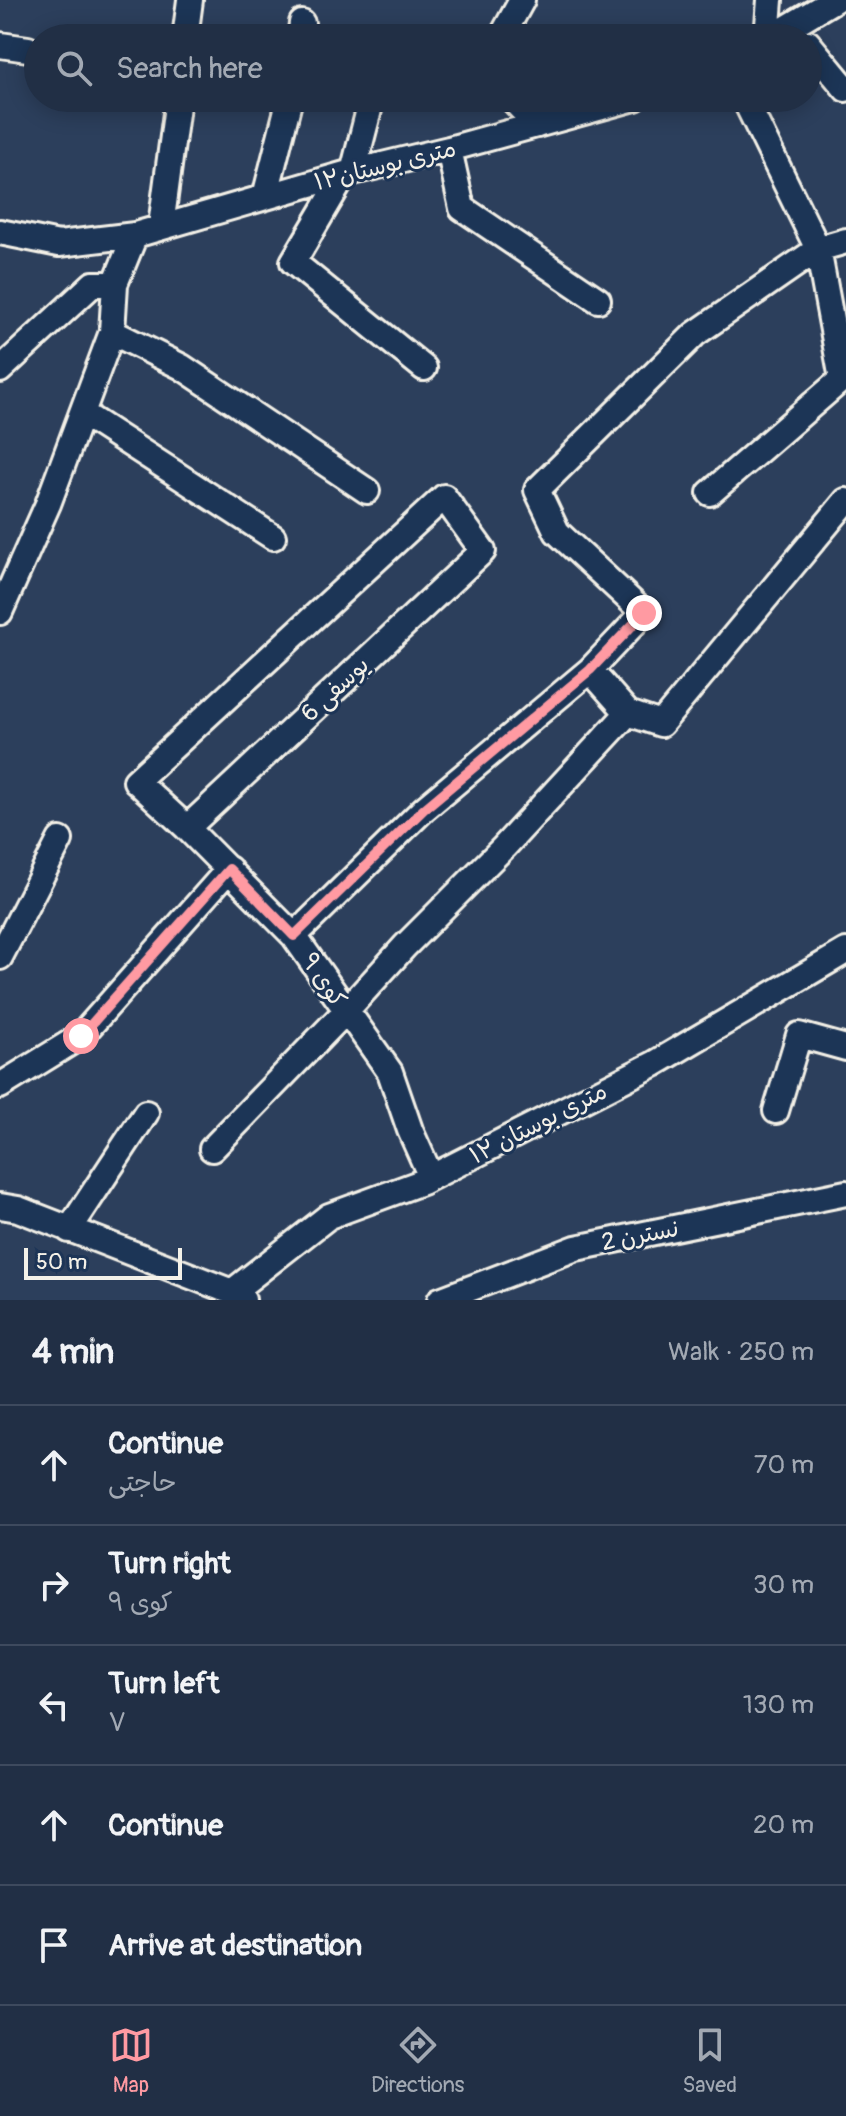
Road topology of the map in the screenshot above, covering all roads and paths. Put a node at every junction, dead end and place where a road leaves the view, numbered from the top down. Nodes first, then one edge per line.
1 (190, 0) edge
2 (522, 0) edge
3 (770, 0) edge
4 (834, 0) edge
5 (187, 24) edge
6 (509, 24) edge
7 (769, 24) edge
8 (811, 24) edge
9 (0, 45) edge
10 (24, 48) edge
11 (822, 60) edge
12 (846, 89) edge
13 (176, 112) edge
14 (286, 112) edge
15 (368, 112) edge
16 (524, 112) edge
17 (584, 112) edge
18 (751, 112) edge
19 (537, 125) junction
20 (449, 149) junction
21 (349, 173) junction
22 (265, 197) junction
23 (161, 226) junction
24 (0, 232) edge
25 (135, 235) junction
26 (846, 241) edge
27 (818, 249) junction
28 (115, 284) junction
29 (598, 300) dead end
30 (112, 332) junction
31 (424, 368) dead end
32 (0, 370) edge
33 (82, 413) junction
34 (367, 491) dead end
35 (710, 493) dead end
36 (846, 501) edge
37 (273, 537) dead end
38 (0, 612) edge
39 (590, 670) junction
40 (628, 713) junction
41 (136, 781) joint
42 (187, 828) junction
43 (60, 840) dead end
44 (229, 869) junction
45 (294, 936) junction
46 (846, 951) edge
47 (0, 957) edge
48 (345, 1012) junction
49 (846, 1048) edge
50 (0, 1086) edge
51 (776, 1111) dead end
52 (146, 1113) dead end
53 (212, 1149) dead end
54 (431, 1177) junction
55 (846, 1193) edge
56 (0, 1206) edge
57 (69, 1230) junction
58 (238, 1296) edge
59 (440, 1300) edge

1 - 5 street
2 - 6 street
3 - 7 street
4 - 8 street
9 - 10 street
11 - 12 street
13 - 23 street
14 - 22 street
15 - 21 street
16 - 19 street
17 - 19 street, ۱۲متری بوستان
18 - 27 street
19 - 20 street, ۱۲متری بوستان
20 - 21 street, ۱۲متری بوستان
20 - 29 street
21 - 22 street, ۱۲متری بوستان
21 - 31 street
22 - 23 street, ۱۲متری بوستان
23 - 25 street, ۱۲متری بوستان
24 - 25 street, ۱۲متری بوستان
25 - 28 street
26 - 27 street
27 - 35 street
27 - 39 street
28 - 30 street
28 - 32 street
30 - 33 street
30 - 34 street
33 - 37 street
33 - 38 street
36 - 40 street
39 - 40 street
39 - 45 street
40 - 48 street
41 - 42 street, کوی ۹
41 - 42 street, یوسفی 6
42 - 44 street, کوی ۹
43 - 47 street
44 - 45 street, کوی ۹
44 - 50 street
45 - 48 street, کوی ۹
46 - 54 street, ۱۲ متری بوستان
48 - 53 street
48 - 54 street, کوی ۹
49 - 51 street
52 - 57 street
54 - 58 street, ۱۲ متری بوستان
55 - 59 street, نسترن 2
56 - 57 street
57 - 58 street

